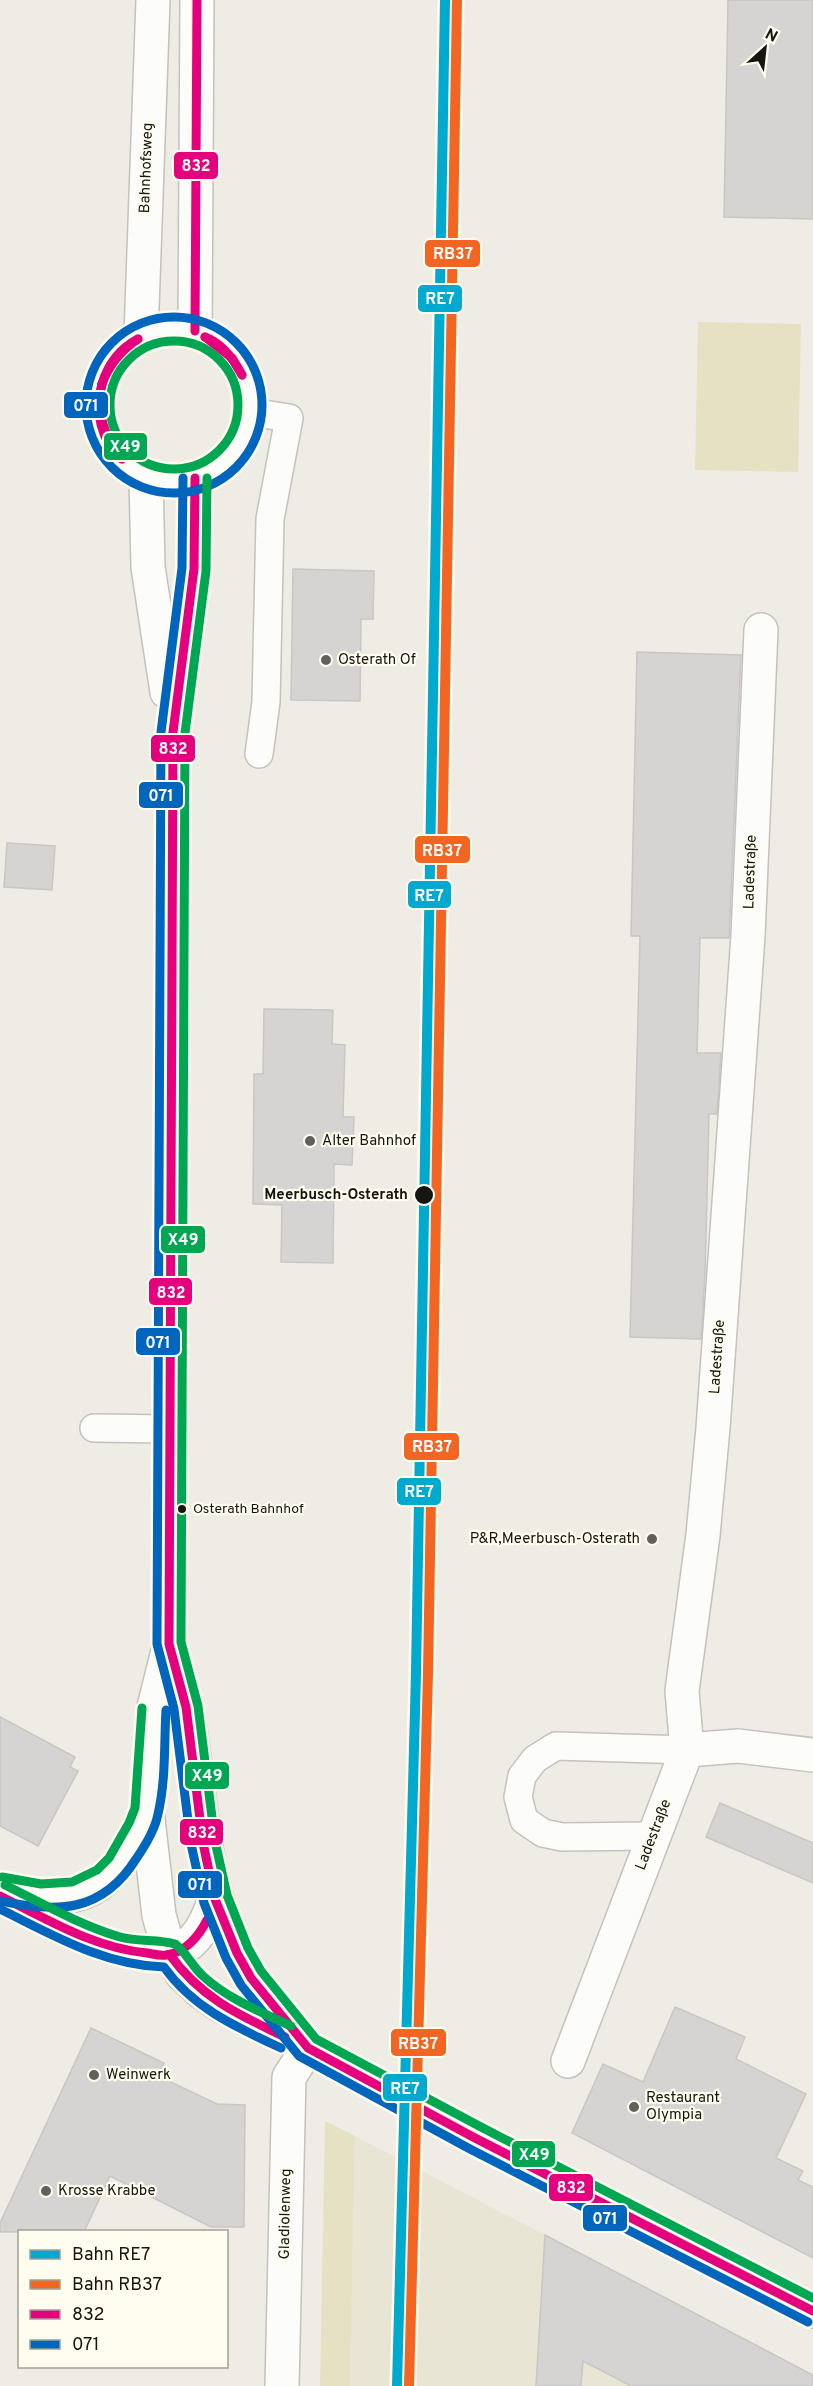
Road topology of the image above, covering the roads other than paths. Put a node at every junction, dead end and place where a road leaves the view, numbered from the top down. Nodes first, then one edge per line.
1 (153, 0) edge
2 (197, 0) edge
3 (195, 331) junction
4 (141, 336) junction
5 (251, 412) junction
6 (146, 476) junction
7 (195, 478) junction
8 (761, 630) dead end
9 (173, 732) junction
10 (259, 754) dead end
11 (94, 1428) dead end
12 (170, 1429) junction
13 (170, 1644) junction
14 (687, 1750) junction
15 (813, 1755) edge
16 (147, 1811) junction
17 (654, 1836) junction
18 (0, 1889) edge
19 (0, 1896) edge
20 (215, 1899) junction
21 (170, 1955) junction
22 (308, 2048) junction
23 (568, 2061) dead end
24 (813, 2311) edge
25 (282, 2386) edge

1 - 4 main road, Bahnhofsweg
2 - 3 main road
3 - 4 main road
3 - 5 main road
4 - 6 main road
5 - 7 main road
5 - 10 lane
6 - 7 main road
6 - 9 main road
7 - 9 main road
8 - 14 main road, Ladestraße
9 - 12 main road
11 - 12 lane
12 - 13 main road
13 - 16 main road
13 - 20 main road
14 - 15 main road
14 - 17 main road, Ladestraße
14 - 17 lane
16 - 18 main road
16 - 21 main road
17 - 23 main road, Ladestraße
19 - 21 main road
20 - 21 main road
20 - 22 main road
21 - 22 main road
22 - 24 main road
22 - 25 main road, Gladiolenweg

